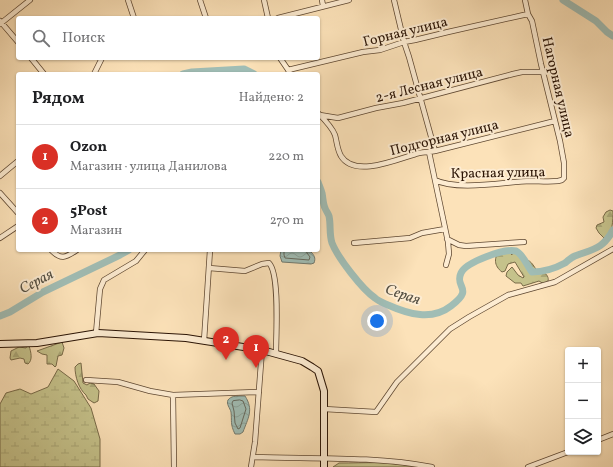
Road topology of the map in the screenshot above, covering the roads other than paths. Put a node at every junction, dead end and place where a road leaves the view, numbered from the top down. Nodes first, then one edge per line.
1 (30, 0) edge
2 (128, 0) edge
3 (200, 0) edge
4 (264, 0) edge
5 (322, 0) edge
6 (349, 0) edge
7 (394, 0) edge
8 (525, 0) edge
9 (323, 6) junction
10 (528, 14) junction
11 (133, 16) edge
12 (205, 16) edge
13 (268, 16) edge
14 (286, 16) edge
15 (0, 22) edge
16 (16, 40) edge
17 (404, 42) junction
18 (33, 60) edge
19 (101, 60) edge
20 (281, 60) edge
21 (42, 72) edge
22 (95, 72) edge
23 (290, 72) edge
24 (543, 72) junction
25 (421, 98) junction
26 (320, 114) edge
27 (320, 115) edge
28 (555, 121) junction
29 (432, 151) junction
30 (16, 163) edge
31 (0, 176) edge
32 (435, 180) junction
33 (562, 180) joint
34 (0, 193) edge
35 (16, 211) edge
36 (16, 227) edge
37 (445, 229) junction
38 (0, 238) edge
39 (447, 239) junction
40 (524, 242) dead end
41 (354, 243) dead end
42 (613, 250) edge
43 (53, 252) edge
44 (74, 252) edge
45 (143, 252) edge
46 (210, 252) edge
47 (446, 265) dead end
48 (209, 268) junction
49 (96, 333) junction
50 (204, 341) junction
51 (0, 344) edge
52 (262, 350) junction
53 (276, 354) junction
54 (86, 380) dead end
55 (259, 392) junction
56 (173, 395) junction
57 (324, 409) junction
58 (613, 434) edge
59 (601, 439) edge
60 (565, 453) edge
61 (253, 457) junction
62 (324, 459) junction
63 (174, 467) edge
64 (251, 467) edge
65 (324, 467) edge
66 (432, 467) edge
67 (528, 467) edge

1 - 15 street
2 - 11 street
3 - 12 street
4 - 13 street
5 - 9 street
6 - 9 street
7 - 17 street
8 - 10 street, Нагорная улица
9 - 14 street
10 - 17 street, Горная улица
10 - 24 street, Нагорная улица
15 - 16 street
17 - 23 street, Горная улица
17 - 25 street
18 - 21 street
19 - 22 street
20 - 23 street
24 - 25 street, 2-я Лесная улица
24 - 28 street, Нагорная улица
25 - 26 street, 2-я Лесная улица
25 - 29 street
27 - 29 street, Подгорная улица
28 - 29 street, Подгорная улица
28 - 33 street, Нагорная улица
29 - 32 street
30 - 31 street
32 - 33 street, Красная улица
32 - 37 street
34 - 35 street
36 - 38 street
37 - 39 street
37 - 41 street
39 - 40 street
39 - 47 street
42 - 57 street
43 - 44 street
45 - 49 street
46 - 48 street
48 - 50 street
48 - 53 street
49 - 50 street
49 - 51 street
50 - 52 street
52 - 53 street
52 - 55 street
53 - 57 street
54 - 56 street
55 - 56 street
55 - 61 street
56 - 63 street
57 - 62 street
58 - 59 street
60 - 67 street
61 - 62 street
61 - 64 street
62 - 65 street
62 - 66 street

